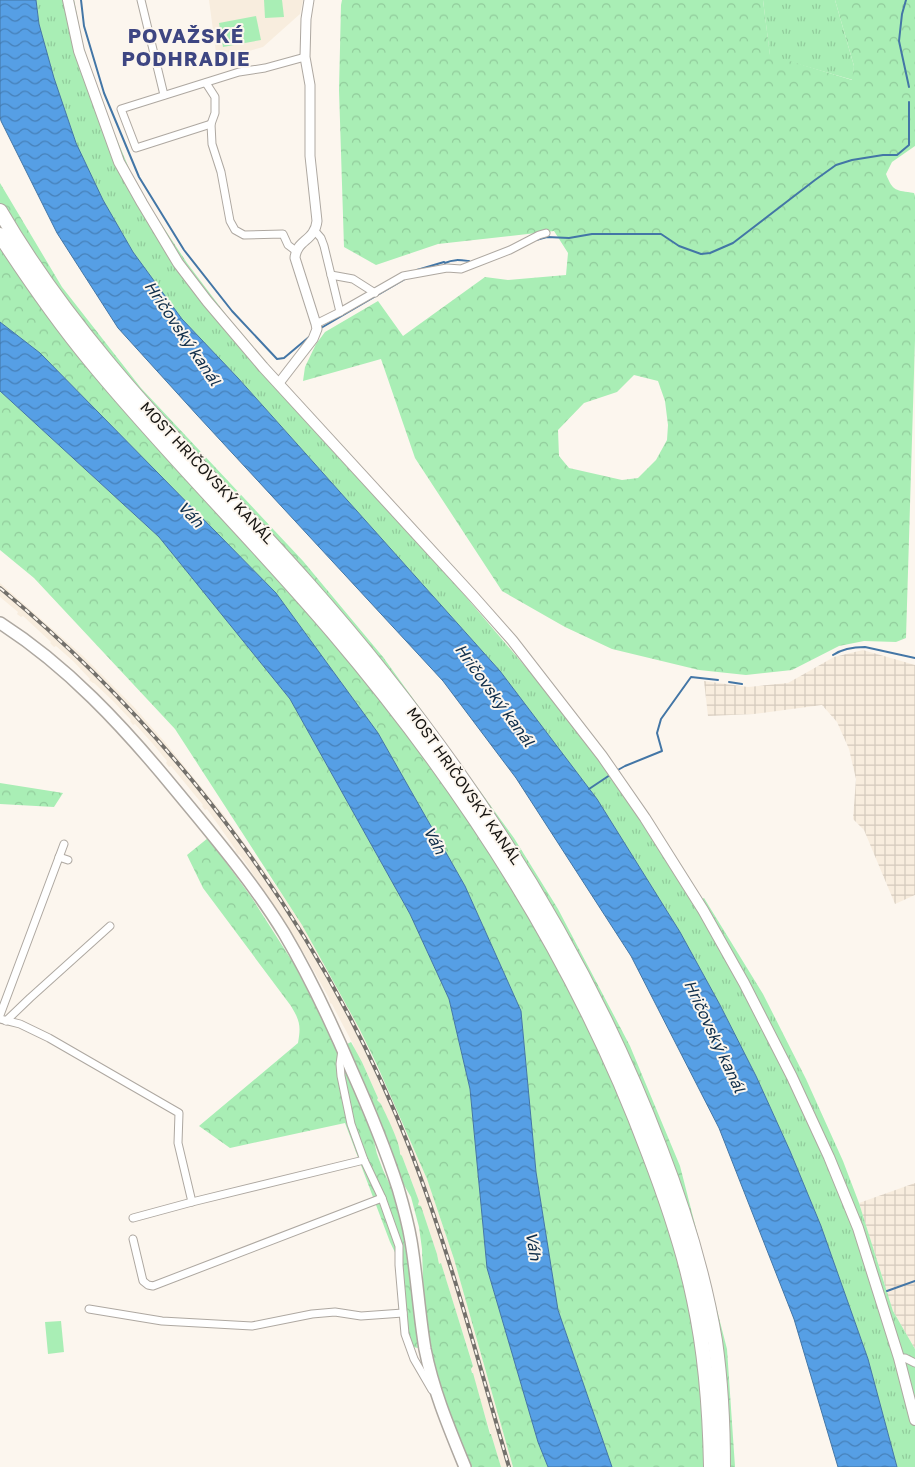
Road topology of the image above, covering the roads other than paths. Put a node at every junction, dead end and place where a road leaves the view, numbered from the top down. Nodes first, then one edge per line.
1 (68, 0) edge
2 (140, 0) edge
3 (309, 0) edge
4 (306, 57) junction
5 (206, 83) junction
6 (164, 95) junction
7 (211, 124) junction
8 (0, 211) edge
9 (315, 231) junction
10 (546, 233) dead end
11 (0, 235) edge
12 (296, 251) junction
13 (332, 275) junction
14 (373, 291) junction
15 (340, 312) junction
16 (316, 324) junction
17 (279, 383) junction
18 (0, 623) edge
19 (64, 844) dead end
20 (59, 857) junction
21 (68, 860) dead end
22 (106, 927) dead end
23 (0, 1015) edge
24 (3, 1020) edge
25 (342, 1047) junction
26 (364, 1160) junction
27 (382, 1198) junction
28 (192, 1202) junction
29 (133, 1218) dead end
30 (133, 1239) dead end
31 (89, 1310) dead end
32 (402, 1313) junction
33 (899, 1358) junction
34 (915, 1363) edge
35 (438, 1399) junction
36 (915, 1420) edge
37 (464, 1467) edge
38 (711, 1467) edge
39 (723, 1467) edge

1 - 17 main road
2 - 6 street
3 - 4 street
4 - 5 street
4 - 9 street
5 - 6 street
5 - 7 street
6 - 7 street
7 - 12 street
8 - 39 highway, MOST HRIČOVSKÝ KANÁL
9 - 12 street
9 - 13 street
10 - 14 street
11 - 38 highway, MOST HRIČOVSKÝ KANÁL
12 - 16 street
13 - 14 street
13 - 15 street
14 - 15 street
15 - 16 street
16 - 17 street
17 - 33 main road
18 - 25 main road
19 - 20 street
20 - 21 street
20 - 23 street
22 - 24 street
24 - 28 street
25 - 26 street
25 - 35 main road
26 - 27 street
26 - 28 street
27 - 30 street
27 - 32 street
28 - 29 street
31 - 32 street
32 - 35 street
33 - 34 street
33 - 36 main road
35 - 37 main road

